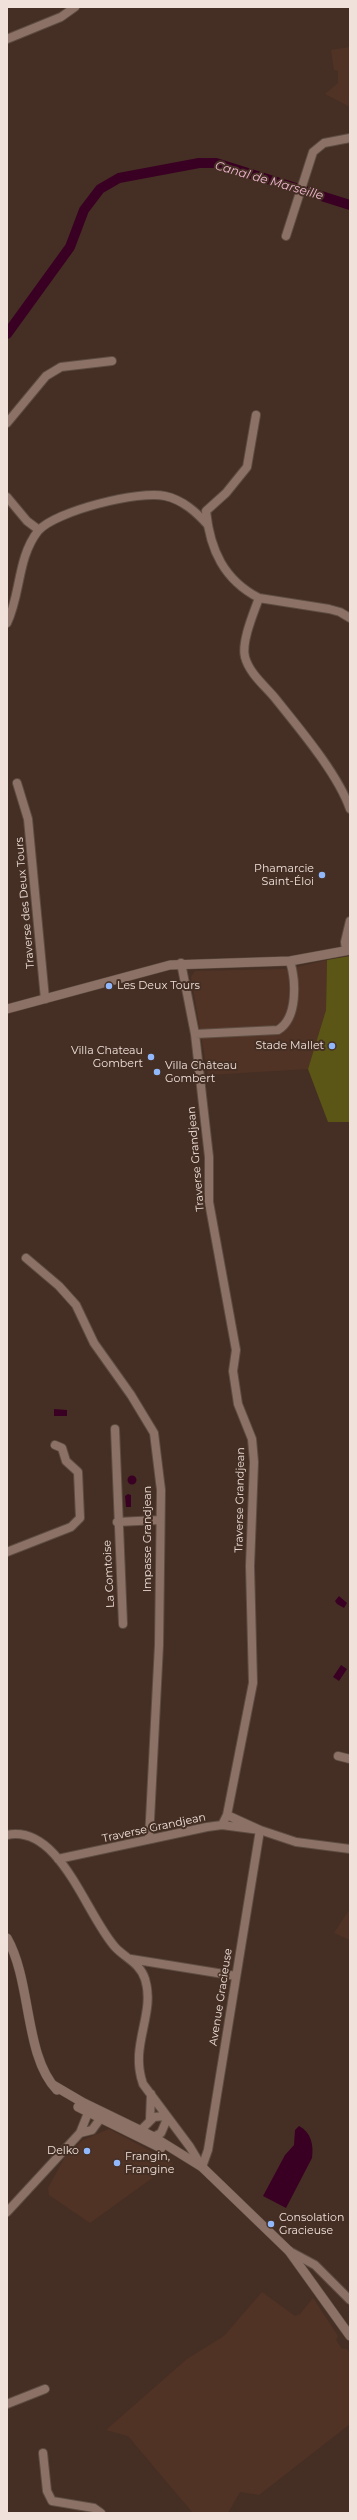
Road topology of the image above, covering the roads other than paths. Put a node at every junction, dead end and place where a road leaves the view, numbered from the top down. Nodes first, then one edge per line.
1 (75, 7) edge
2 (7, 39) edge
3 (350, 138) edge
4 (286, 236) dead end
5 (112, 361) dead end
6 (256, 415) dead end
7 (7, 424) edge
8 (7, 497) edge
9 (208, 525) junction
10 (39, 530) junction
11 (259, 598) junction
12 (350, 618) edge
13 (7, 623) edge
14 (17, 783) dead end
15 (350, 809) edge
16 (350, 921) edge
17 (348, 950) edge
18 (290, 961) junction
19 (181, 963) junction
20 (45, 999) junction
21 (7, 1008) edge
22 (195, 1034) junction
23 (26, 1258) dead end
24 (115, 1428) dead end
25 (55, 1445) dead end
26 (159, 1520) junction
27 (118, 1522) junction
28 (7, 1552) edge
29 (123, 1624) dead end
30 (338, 1756) dead end
31 (350, 1759) edge
32 (227, 1815) junction
33 (222, 1825) junction
34 (260, 1830) junction
35 (7, 1835) edge
36 (149, 1840) junction
37 (350, 1849) edge
38 (58, 1859) junction
39 (7, 1938) edge
40 (130, 1959) junction
41 (236, 1976) junction
42 (53, 2086) junction
43 (151, 2094) junction
44 (88, 2113) junction
45 (166, 2118) junction
46 (100, 2119) junction
47 (149, 2122) junction
48 (140, 2131) junction
49 (80, 2133) junction
50 (150, 2139) junction
51 (202, 2167) junction
52 (7, 2212) edge
53 (289, 2251) junction
54 (350, 2300) edge
55 (350, 2336) edge
56 (45, 2389) dead end
57 (7, 2404) edge
58 (43, 2452) dead end
59 (101, 2513) edge

1 - 2 street
3 - 4 street
5 - 7 street
6 - 9 street
8 - 10 street
9 - 10 street
9 - 11 street
10 - 13 street
11 - 12 street
11 - 15 street
14 - 20 street, Traverse des Deux Tours
16 - 17 street
17 - 18 street
18 - 19 street
18 - 22 street
19 - 20 street
19 - 22 street, Traverse Grandjean
20 - 21 street
22 - 32 street, Traverse Grandjean
23 - 26 street, Impasse Grandjean
24 - 27 street, La Comtoise
25 - 28 street
26 - 27 street
26 - 36 street, Impasse Grandjean
27 - 29 street, La Comtoise
30 - 31 street
32 - 33 street, Traverse Grandjean
32 - 34 street
33 - 34 street
33 - 36 street, Traverse Grandjean
34 - 37 street
34 - 41 street, Avenue Gracieuse
35 - 38 street
36 - 38 street, Traverse Grandjean
38 - 40 street
39 - 42 street
40 - 41 street
40 - 43 street
41 - 51 street, Avenue Gracieuse
42 - 44 street
42 - 48 street
43 - 45 street
43 - 47 street
44 - 46 street
44 - 49 street
45 - 47 street
45 - 50 street
45 - 51 street
46 - 49 street
46 - 50 street
47 - 48 street
47 - 50 street
48 - 50 street
49 - 52 street
50 - 51 street
51 - 53 street
53 - 54 street
53 - 55 street
56 - 57 street
58 - 59 street

